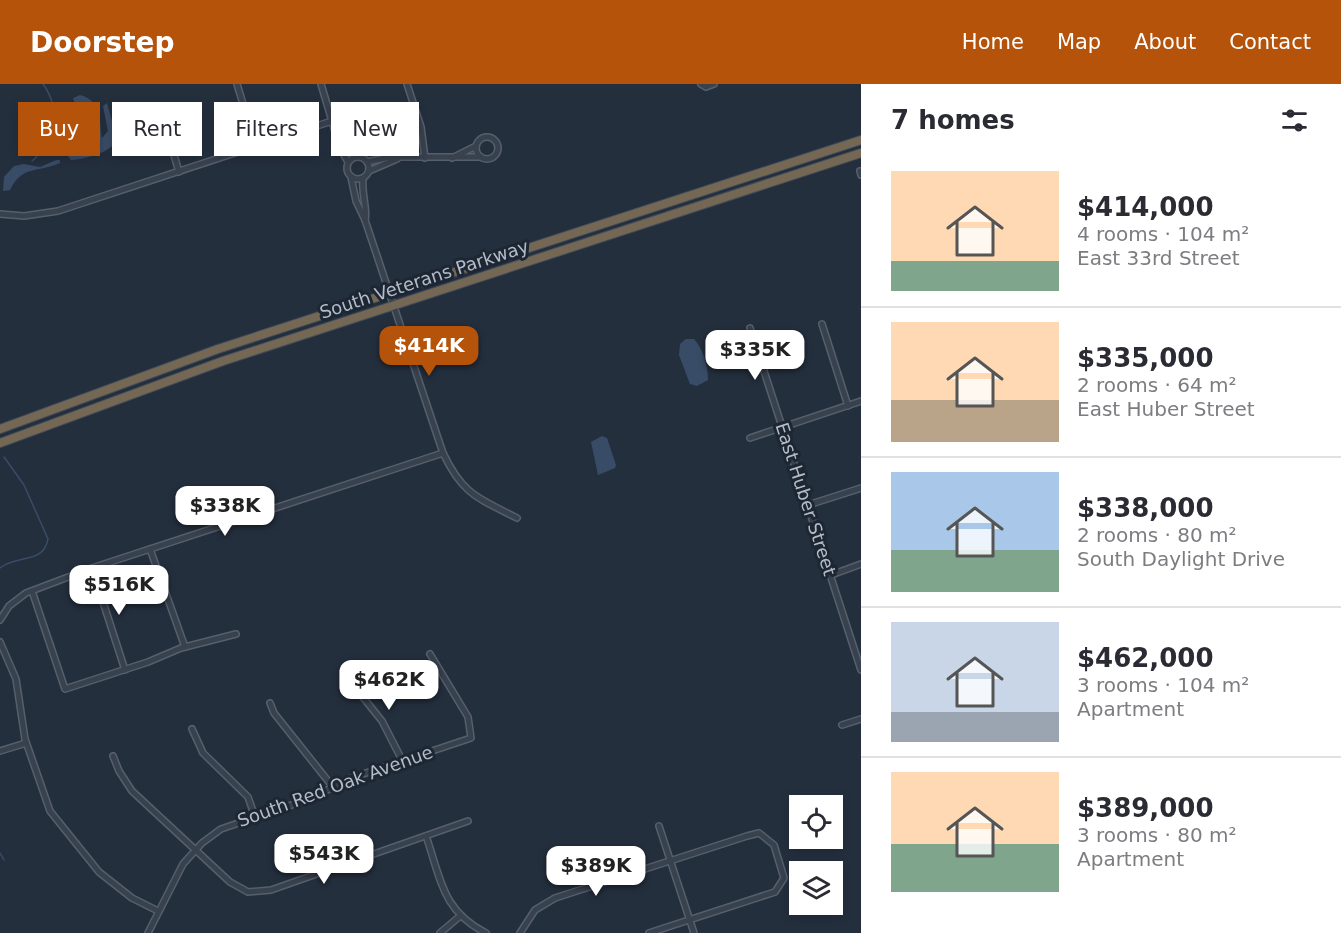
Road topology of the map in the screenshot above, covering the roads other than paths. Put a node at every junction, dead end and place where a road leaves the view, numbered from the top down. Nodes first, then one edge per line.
1 (237, 84) edge
2 (321, 84) edge
3 (407, 84) edge
4 (700, 84) edge
5 (714, 84) edge
6 (242, 102) edge
7 (331, 118) edge
8 (861, 140) edge
9 (476, 146) junction
10 (861, 153) edge
11 (174, 156) edge
12 (228, 156) edge
13 (345, 156) edge
14 (355, 157) joint
15 (480, 157) junction
16 (425, 158) junction
17 (452, 158) junction
18 (397, 159) junction
19 (348, 162) junction
20 (367, 162) junction
21 (369, 171) junction
22 (179, 172) junction
23 (351, 177) junction
24 (363, 178) junction
25 (0, 214) edge
26 (365, 220) junction
27 (388, 292) junction
28 (393, 305) junction
29 (822, 324) dead end
30 (750, 328) dead end
31 (861, 401) edge
32 (849, 405) junction
33 (783, 427) junction
34 (0, 429) edge
35 (750, 438) dead end
36 (0, 443) edge
37 (443, 453) junction
38 (861, 488) edge
39 (808, 505) junction
40 (517, 518) dead end
41 (150, 549) junction
42 (861, 564) edge
43 (92, 568) junction
44 (831, 574) junction
45 (32, 591) junction
46 (0, 620) edge
47 (236, 634) dead end
48 (0, 642) edge
49 (861, 642) edge
50 (853, 645) junction
51 (184, 647) junction
52 (430, 654) dead end
53 (861, 669) edge
54 (125, 670) junction
55 (349, 680) dead end
56 (270, 703) dead end
57 (861, 719) edge
58 (842, 725) dead end
59 (192, 729) dead end
60 (26, 743) junction
61 (0, 752) edge
62 (113, 756) dead end
63 (402, 760) junction
64 (332, 786) junction
65 (255, 817) junction
66 (468, 821) dead end
67 (659, 826) dead end
68 (426, 836) junction
69 (195, 849) junction
70 (670, 861) junction
71 (158, 911) junction
72 (459, 917) junction
73 (689, 920) junction
74 (147, 933) edge
75 (440, 933) edge
76 (486, 933) edge
77 (520, 933) edge
78 (650, 933) edge
79 (694, 933) edge

1 - 6 street
2 - 7 street
3 - 16 street
4 - 5 street
8 - 27 highway, South Veterans Parkway
9 - 15 street
9 - 15 street
9 - 17 street
10 - 28 highway, South Veterans Parkway
11 - 22 street
12 - 22 street
13 - 19 street
14 - 19 street
14 - 20 street
15 - 17 street
16 - 17 street
16 - 18 street
18 - 20 street
18 - 21 street
19 - 23 street
20 - 21 street
21 - 24 street
22 - 25 street
23 - 24 street
23 - 26 street
24 - 26 street
26 - 27 street
27 - 28 street
27 - 34 highway, South Veterans Parkway
28 - 36 highway, South Veterans Parkway
28 - 37 street
29 - 32 street
30 - 33 street, East Huber Street
31 - 32 street
32 - 33 street
33 - 35 street
33 - 39 street, East Huber Street
37 - 40 street
37 - 41 street
38 - 39 street
39 - 44 street, East Huber Street
41 - 43 street
41 - 51 street
42 - 44 street
43 - 45 street
43 - 54 street
44 - 50 street, East Huber Street
45 - 46 street
45 - 54 street
47 - 51 street
48 - 60 street
49 - 50 street
50 - 53 street, East Huber Street
51 - 54 street
52 - 63 street, South Red Oak Avenue
55 - 63 street
56 - 64 street
57 - 58 street
59 - 65 street
60 - 61 street
60 - 71 street
62 - 69 street
63 - 64 street, South Red Oak Avenue
64 - 65 street, South Red Oak Avenue
65 - 69 street, South Red Oak Avenue
66 - 68 street
67 - 70 street
68 - 69 street
68 - 72 street
69 - 71 street, South Red Oak Avenue
70 - 73 street
70 - 73 street
70 - 77 street
71 - 74 street, South Red Oak Avenue
72 - 75 street
72 - 76 street
73 - 78 street
73 - 79 street

